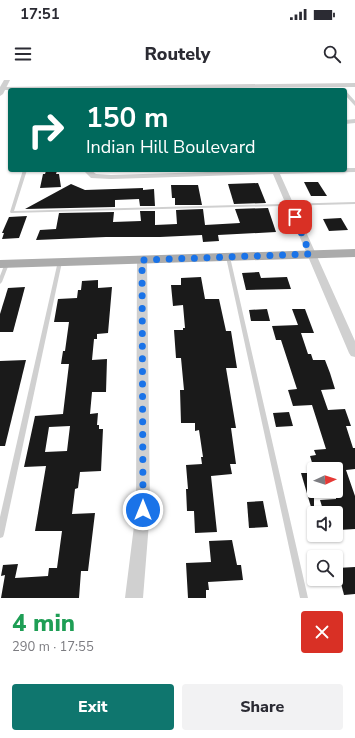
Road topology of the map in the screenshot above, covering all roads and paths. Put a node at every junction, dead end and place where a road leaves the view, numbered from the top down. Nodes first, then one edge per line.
1 (7, 80) edge
2 (334, 80) edge
3 (339, 85) junction
4 (355, 85) edge
5 (157, 88) edge
6 (341, 88) edge
7 (1, 91) edge
8 (347, 94) edge
9 (355, 104) edge
10 (24, 172) edge
11 (90, 172) edge
12 (276, 172) joint
13 (355, 203) edge
14 (290, 205) junction
15 (355, 253) edge
16 (310, 254) junction
17 (228, 257) junction
18 (142, 260) junction
19 (60, 262) junction
20 (4, 264) edge
21 (0, 282) edge
22 (355, 353) edge
23 (0, 534) edge
24 (134, 598) edge
25 (304, 598) edge

1 - 7 street
2 - 3 street
3 - 4 street
3 - 5 street
3 - 6 street
8 - 9 street
10 - 14 lane
11 - 12 street
12 - 14 street
13 - 14 lane
14 - 16 street
15 - 16 main road
16 - 17 main road
16 - 22 street
17 - 18 main road
17 - 25 lane
18 - 19 main road
18 - 24 street
19 - 20 main road
19 - 23 lane
20 - 21 lane

